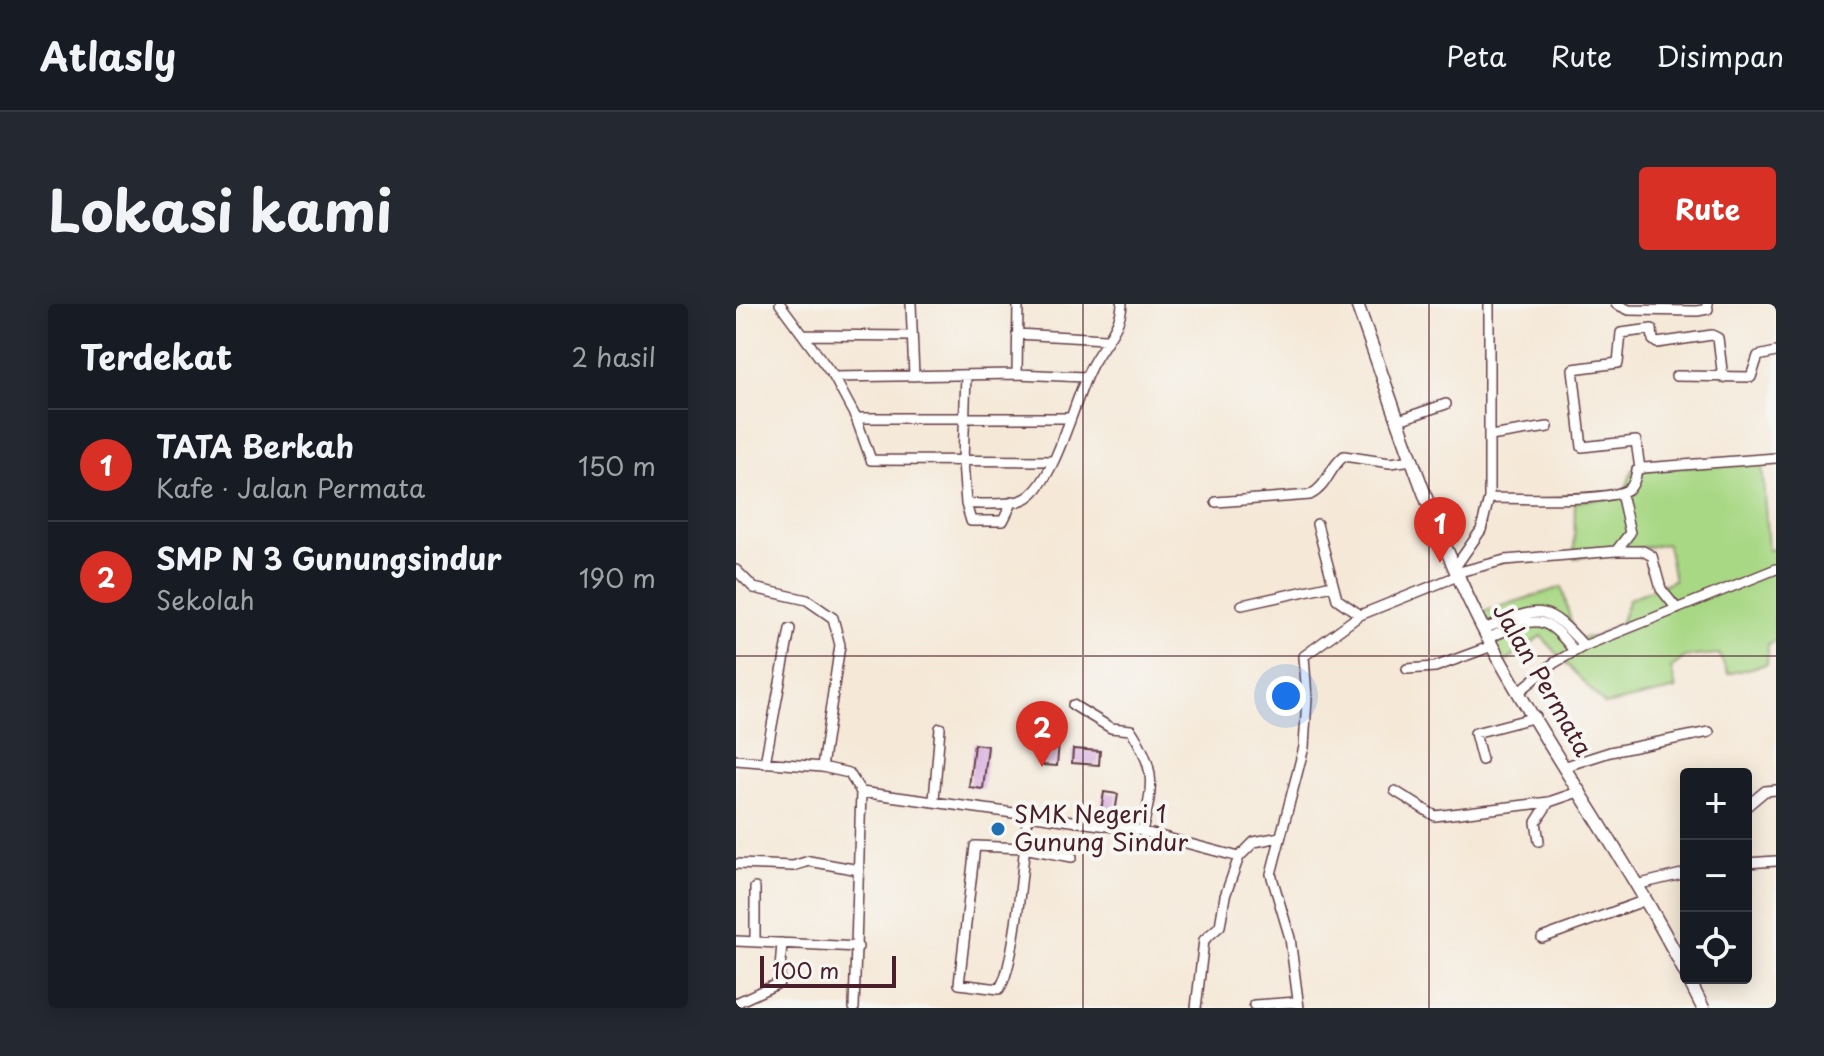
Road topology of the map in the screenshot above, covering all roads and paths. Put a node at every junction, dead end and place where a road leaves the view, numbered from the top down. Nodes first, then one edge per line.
1 (780, 304) edge
2 (911, 304) edge
3 (1018, 304) edge
4 (1122, 304) edge
5 (1357, 304) edge
6 (1489, 304) edge
7 (1616, 304) edge
8 (1707, 304) edge
9 (1017, 334) junction
10 (803, 335) junction
11 (912, 336) junction
12 (1105, 339) junction
13 (1776, 352) edge
14 (1017, 374) junction
15 (966, 375) junction
16 (914, 376) junction
17 (1676, 376) dead end
18 (834, 377) junction
19 (1085, 377) junction
20 (1723, 378) junction
21 (1446, 404) dead end
22 (965, 416) junction
23 (856, 418) junction
24 (1070, 418) junction
25 (1399, 420) junction
26 (1548, 427) dead end
27 (1490, 436) junction
28 (1776, 458) edge
29 (1413, 460) junction
30 (963, 461) junction
31 (1053, 461) junction
32 (1640, 469) junction
33 (1621, 493) junction
34 (1489, 498) junction
35 (1013, 501) junction
36 (1216, 502) dead end
37 (966, 504) junction
38 (1317, 524) dead end
39 (1630, 533) junction
40 (1616, 551) junction
41 (1643, 551) junction
42 (1776, 569) edge
43 (736, 570) edge
44 (1458, 571) junction
45 (1332, 585) junction
46 (1242, 605) dead end
47 (1677, 609) junction
48 (1360, 615) junction
49 (790, 629) dead end
50 (1488, 638) junction
51 (1579, 648) junction
52 (1407, 669) dead end
53 (1520, 691) junction
54 (1073, 705) dead end
55 (1536, 717) junction
56 (940, 728) dead end
57 (1709, 732) dead end
58 (736, 760) edge
59 (1482, 760) dead end
60 (765, 763) junction
61 (1566, 766) junction
62 (822, 767) junction
63 (1776, 790) edge
64 (1395, 791) dead end
65 (1581, 791) junction
66 (861, 792) junction
67 (934, 800) junction
68 (1549, 802) junction
69 (1752, 802) edge
70 (1028, 814) junction
71 (1142, 831) junction
72 (1280, 837) junction
73 (1539, 841) dead end
74 (1023, 848) junction
75 (1072, 857) dead end
76 (1239, 857) junction
77 (1776, 861) edge
78 (1752, 863) edge
79 (736, 864) edge
80 (859, 870) junction
81 (1680, 874) edge
82 (1636, 885) junction
83 (755, 888) dead end
84 (1646, 900) junction
85 (1542, 938) dead end
86 (736, 941) edge
87 (755, 941) junction
88 (782, 943) junction
89 (858, 947) junction
90 (1680, 963) edge
91 (1691, 984) edge
92 (736, 1003) edge
93 (1254, 1005) dead end
94 (1298, 1005) edge
95 (854, 1008) edge
96 (1196, 1008) edge
97 (1702, 1008) edge

1 - 10 street
2 - 11 street
3 - 9 street
4 - 12 street
5 - 25 main road, Jalan Permata
6 - 27 street
7 - 8 street
9 - 12 street
9 - 14 street
10 - 11 street
10 - 18 street
11 - 16 street
12 - 19 street
13 - 20 street
14 - 15 street
14 - 19 street
15 - 16 street
15 - 22 street
16 - 18 street
17 - 20 street
18 - 23 street
19 - 24 street
20 - 32 street
21 - 25 street
22 - 23 street
22 - 24 street
22 - 30 street
23 - 30 street
24 - 31 street
25 - 29 main road, Jalan Permata
26 - 27 street
27 - 34 street
28 - 32 street
29 - 36 street
29 - 44 main road, Jalan Permata
30 - 31 street
30 - 37 street
31 - 35 street
32 - 33 street
33 - 34 street
33 - 39 street
34 - 44 street
35 - 37 street
35 - 37 street
38 - 45 street
39 - 40 street
39 - 41 street
40 - 41 street
40 - 44 street
41 - 47 street
42 - 47 street
43 - 62 street
44 - 48 street
44 - 50 main road, Jalan Permata
45 - 46 street
45 - 48 street
47 - 51 street
48 - 72 street
49 - 60 street
50 - 51 street
50 - 52 street
50 - 53 main road, Jalan Permata
51 - 53 street
53 - 55 main road, Jalan Permata
54 - 71 street
55 - 59 street
55 - 61 main road, Jalan Permata
56 - 67 street
57 - 61 street
58 - 60 street
60 - 62 street
61 - 65 main road, Jalan Permata
62 - 66 street
63 - 69 street
64 - 68 street
65 - 68 street
65 - 82 main road, Jalan Permata
66 - 67 street
66 - 80 street
67 - 70 street
68 - 73 street
70 - 71 street
70 - 74 street
71 - 76 street
72 - 76 street
72 - 94 street
74 - 74 street
74 - 75 street
76 - 96 street
77 - 78 street
79 - 80 street
80 - 89 street
81 - 82 street
82 - 84 main road, Jalan Permata
83 - 87 street
84 - 85 street
84 - 90 main road, Jalan Permata
86 - 87 street
87 - 88 street
88 - 89 street
88 - 92 street
89 - 95 street
91 - 97 main road, Jalan Permata
93 - 94 street

